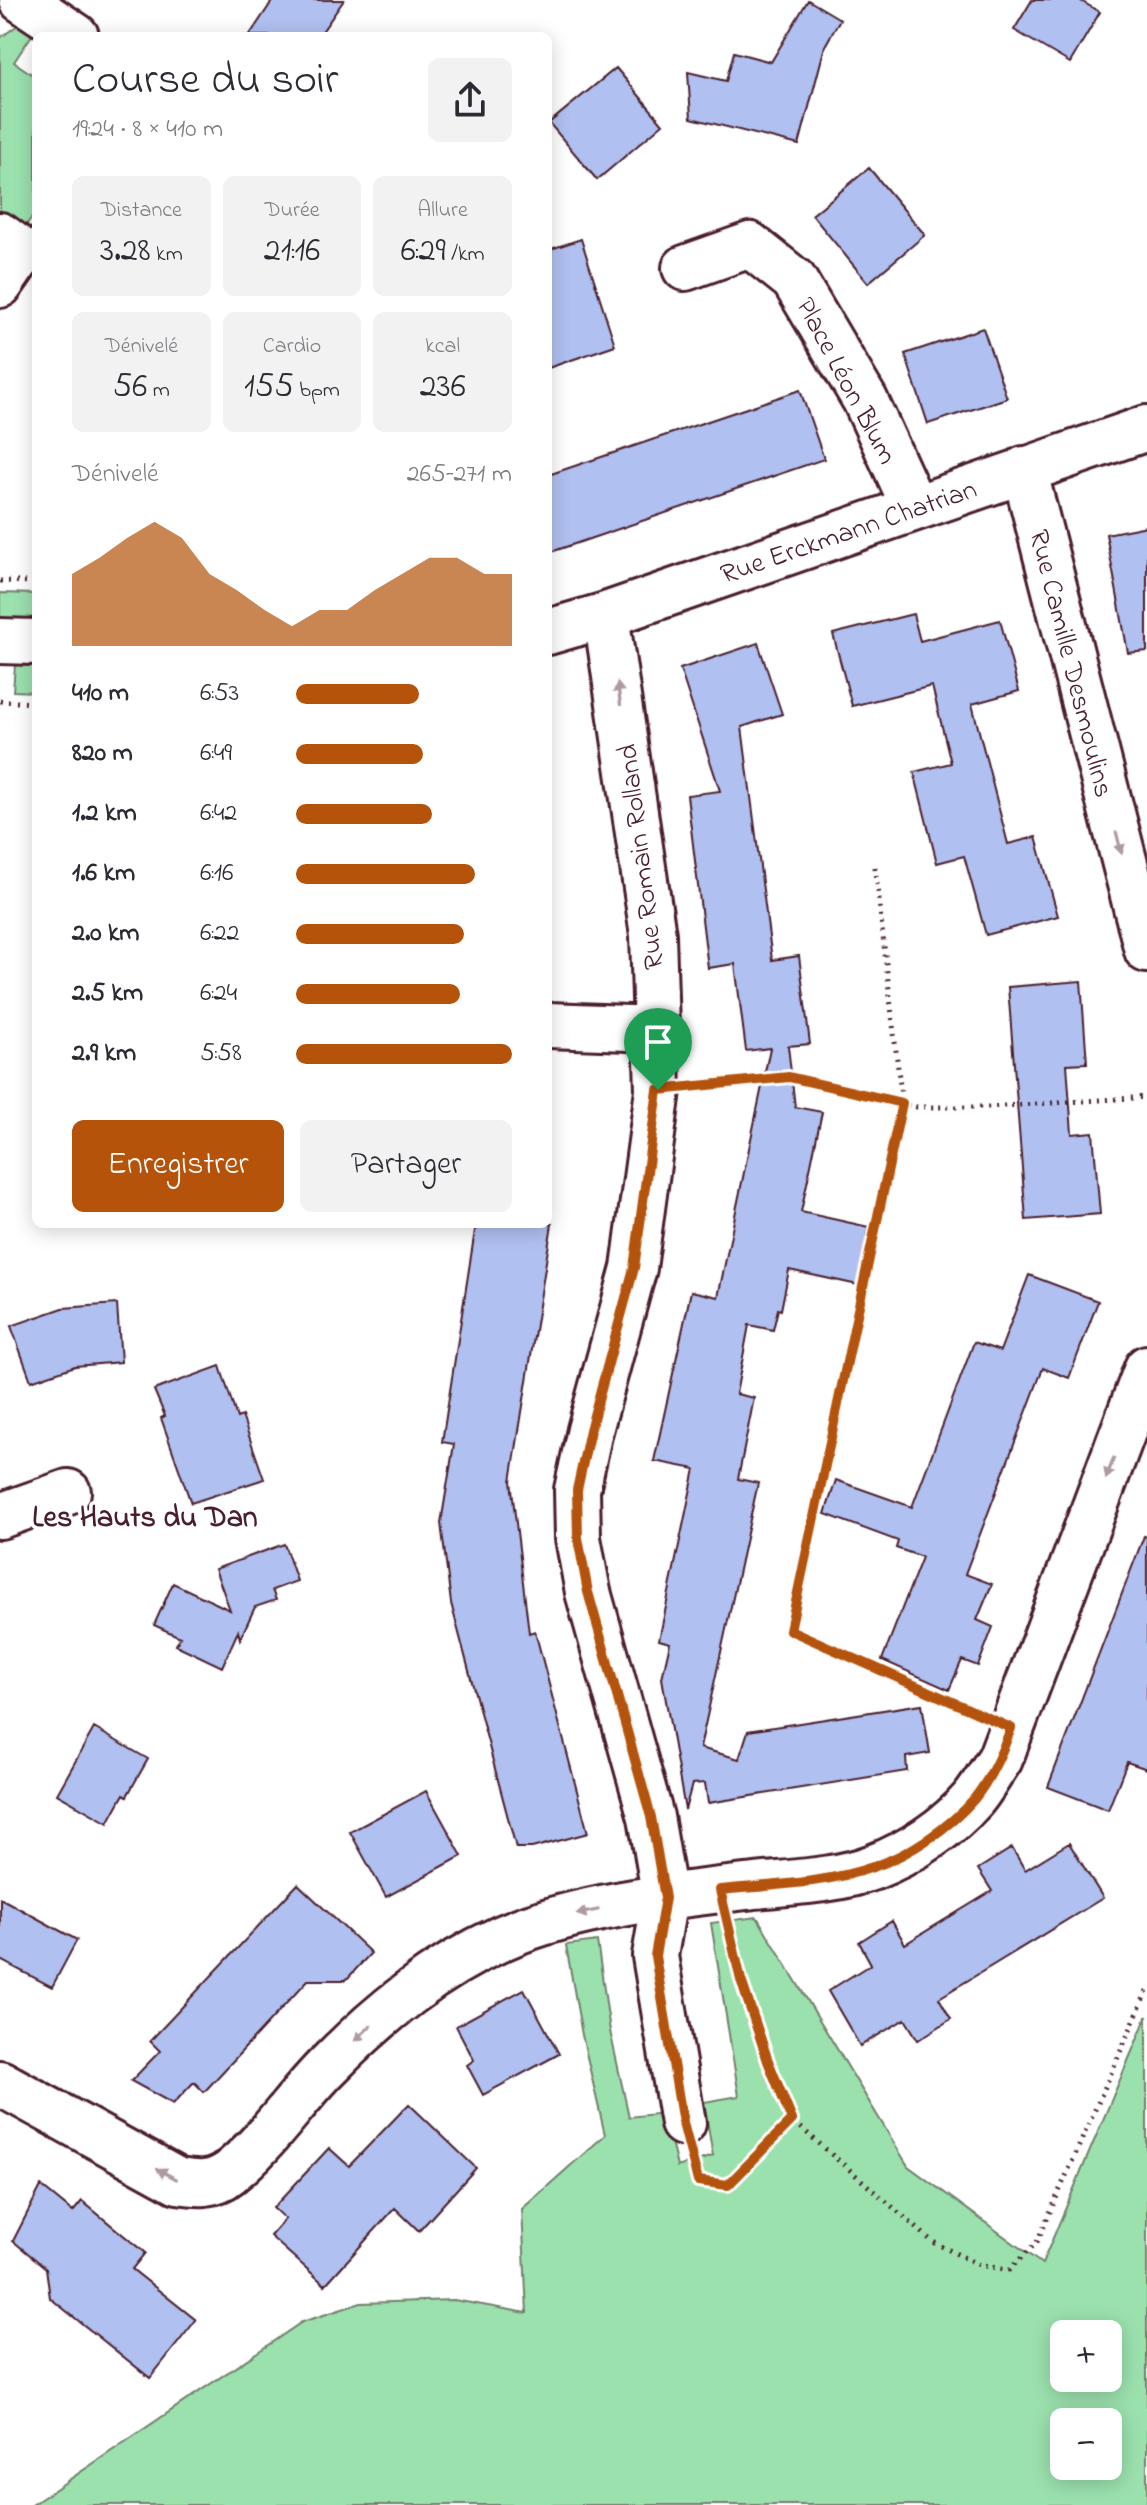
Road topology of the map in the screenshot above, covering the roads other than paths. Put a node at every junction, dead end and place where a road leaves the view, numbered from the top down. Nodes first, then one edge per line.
1 (10, 0) edge
2 (22, 0) edge
3 (0, 14) edge
4 (70, 32) edge
5 (685, 268) dead end
6 (1147, 428) edge
7 (1024, 469) junction
8 (914, 507) junction
9 (606, 615) junction
10 (552, 631) edge
11 (0, 641) edge
12 (32, 642) edge
13 (1147, 950) edge
14 (552, 1025) edge
15 (656, 1029) junction
16 (1147, 1368) edge
17 (68, 1492) dead end
18 (0, 1516) edge
19 (665, 1898) junction
20 (0, 2083) edge
21 (683, 2123) road end

1 - 3 street
2 - 4 street
5 - 8 street, Place Léon Blum
6 - 7 street, Rue Erckmann Chatrian
7 - 8 street, Rue Erckmann Chatrian
7 -> 13 street, Rue Camille Desmoulins
8 - 9 street, Rue Erckmann Chatrian
9 - 10 street, Rue Erckmann Chatrian
15 -> 9 street, Rue Romain Rolland
11 - 12 street
14 - 15 street
15 - 19 street, Rue Romain Rolland
16 -> 19 street
17 - 18 street
19 -> 20 street
19 - 21 street, Rue Romain Rolland

